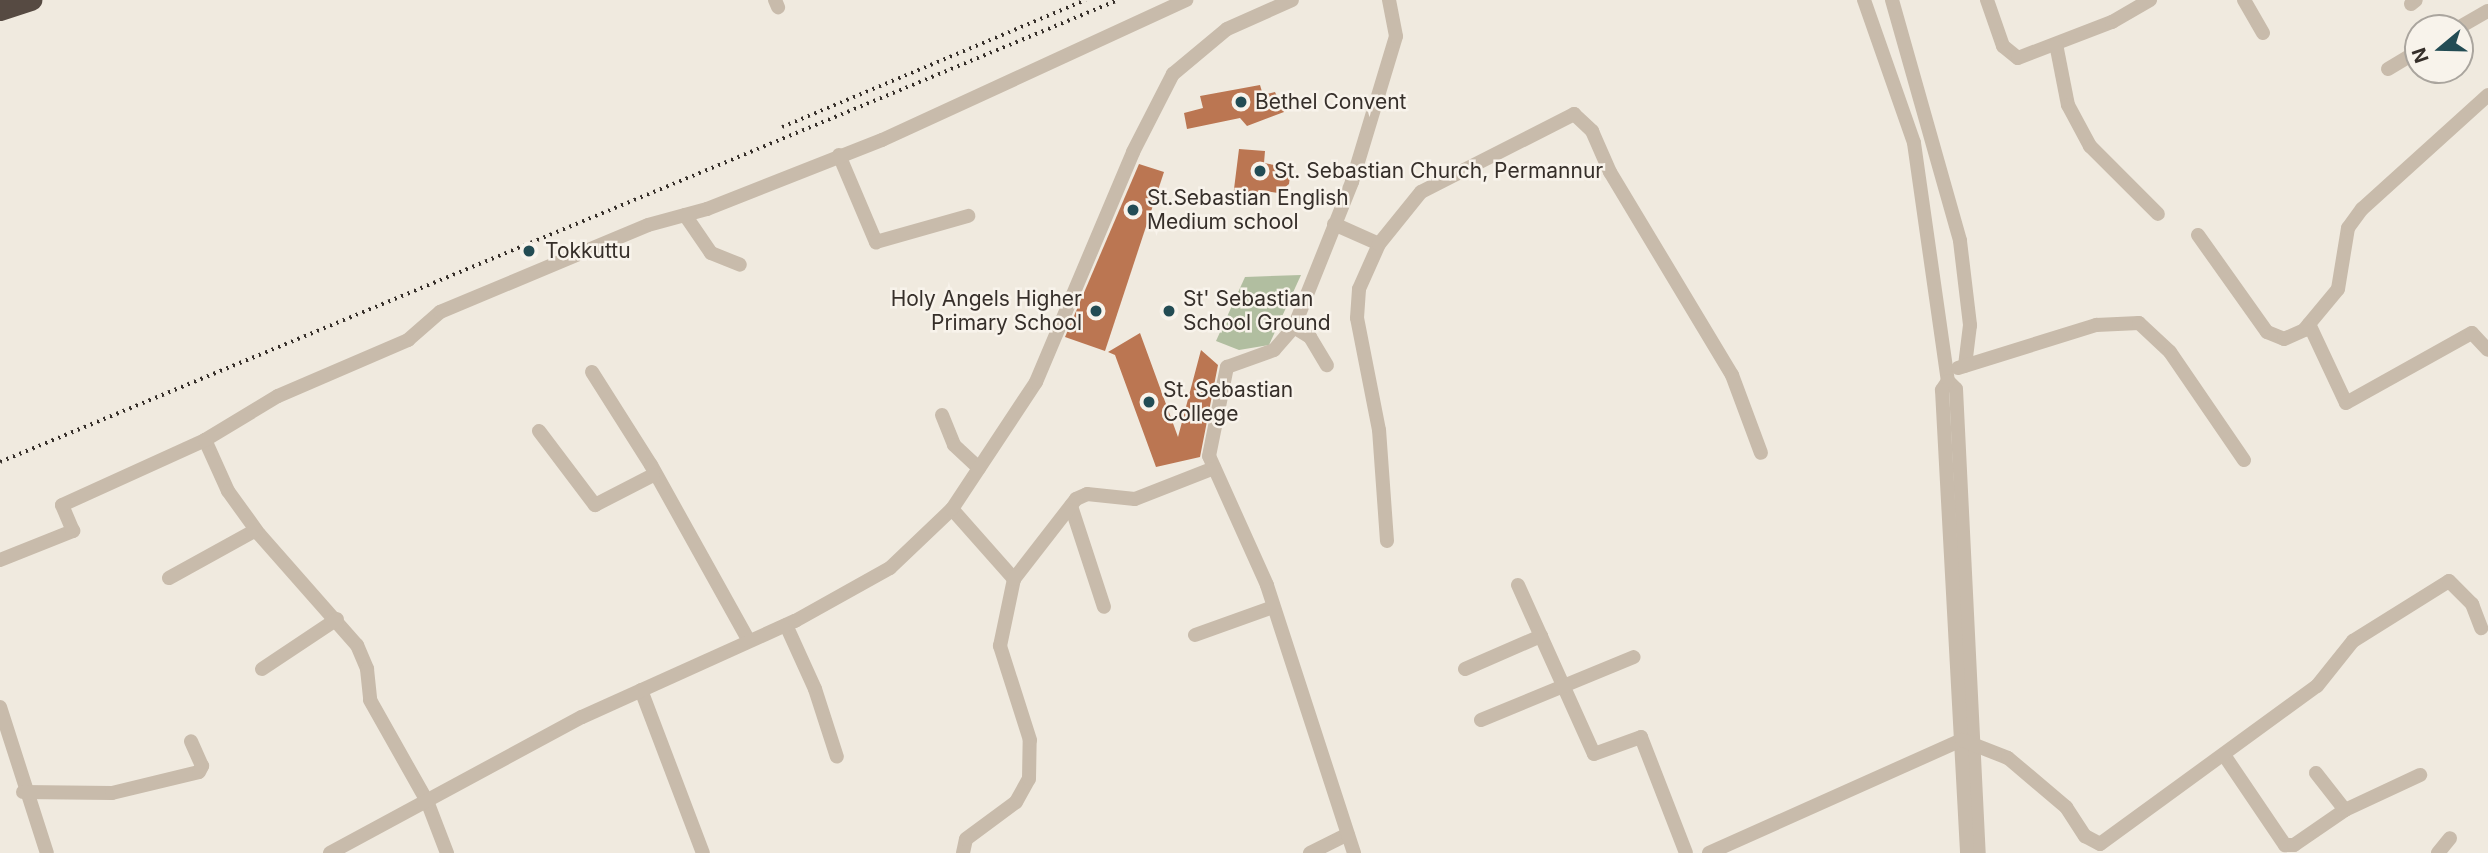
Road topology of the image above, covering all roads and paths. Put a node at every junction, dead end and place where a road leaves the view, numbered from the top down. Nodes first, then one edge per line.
1 (31, 0) edge
2 (1186, 0) edge
3 (1292, 0) edge
4 (1389, 0) edge
5 (1864, 0) edge
6 (1892, 0) edge
7 (1987, 0) edge
8 (2150, 0) edge
9 (2244, 0) edge
10 (0, 10) edge
11 (2263, 33) dead end
12 (2056, 44) junction
13 (2404, 59) edge
14 (2388, 69) dead end
15 (2488, 95) edge
16 (839, 155) junction
17 (2158, 214) dead end
18 (685, 215) junction
19 (968, 216) dead end
20 (1334, 224) junction
21 (2198, 235) dead end
22 (1379, 244) junction
23 (740, 265) dead end
24 (2309, 324) junction
25 (1294, 327) junction
26 (2488, 349) edge
27 (1327, 365) dead end
28 (1965, 366) junction
29 (592, 372) dead end
30 (1948, 376) junction
31 (942, 415) dead end
32 (539, 431) dead end
33 (205, 440) junction
34 (1760, 453) dead end
35 (2244, 460) dead end
36 (979, 468) junction
37 (1214, 468) junction
38 (653, 475) junction
39 (1071, 506) junction
40 (952, 509) junction
41 (256, 530) junction
42 (1387, 541) dead end
43 (0, 560) edge
44 (169, 578) dead end
45 (1014, 579) junction
46 (1518, 585) dead end
47 (1104, 607) dead end
48 (1273, 607) junction
49 (337, 619) junction
50 (786, 625) junction
51 (2481, 628) dead end
52 (1195, 635) dead end
53 (1541, 636) junction
54 (749, 641) junction
55 (1634, 657) dead end
56 (262, 669) dead end
57 (1465, 669) dead end
58 (1563, 684) junction
59 (641, 690) junction
60 (0, 707) edge
61 (1481, 720) dead end
62 (1968, 740) junction
63 (191, 741) dead end
64 (2224, 755) junction
65 (837, 757) dead end
66 (2316, 773) dead end
67 (2420, 775) dead end
68 (23, 792) junction
69 (428, 800) junction
70 (2345, 810) junction
71 (1348, 834) junction
72 (2450, 838) dead end
73 (2103, 848) edge
74 (47, 853) edge
75 (330, 853) edge
76 (447, 853) edge
77 (703, 853) edge
78 (963, 853) edge
79 (1310, 853) edge
80 (1354, 853) edge
81 (1685, 853) edge
82 (1709, 853) edge
83 (1967, 853) edge
84 (1979, 853) edge
85 (2438, 853) edge

1 - 10 highway
2 - 16 street
3 - 36 street
4 - 20 street
5 - 30 street
6 - 28 street
7 - 12 street
8 - 12 street
9 - 11 street
12 - 17 street
13 - 14 street
15 - 24 street
16 - 18 street
16 - 19 street
18 - 23 street
18 - 33 street
20 - 22 street
20 - 25 street
21 - 24 street
22 - 34 street
22 - 42 street
24 - 26 street
25 - 27 street
25 - 37 street
28 - 30 street
28 - 35 street
29 - 38 street
30 - 62 street
31 - 36 street
32 - 38 street
33 - 41 street
33 - 43 street
36 - 40 street
37 - 39 street
37 - 48 street
38 - 54 street
39 - 45 street
39 - 47 street
40 - 45 street
40 - 50 street
41 - 44 street
41 - 49 street
45 - 78 street
46 - 53 street
48 - 52 street
48 - 71 street
49 - 56 street
49 - 69 street
50 - 54 street
50 - 65 street
51 - 64 street
53 - 57 street
53 - 58 street
54 - 59 street
55 - 58 street
58 - 61 street
58 - 81 street
59 - 69 street
59 - 77 street
60 - 68 street
62 - 73 street
62 - 82 street
62 - 83 street
62 - 84 street
63 - 68 street
64 - 70 street
64 - 73 street
66 - 70 street
67 - 70 street
68 - 74 street
69 - 75 street
69 - 76 street
71 - 79 street
71 - 80 street
72 - 85 street

